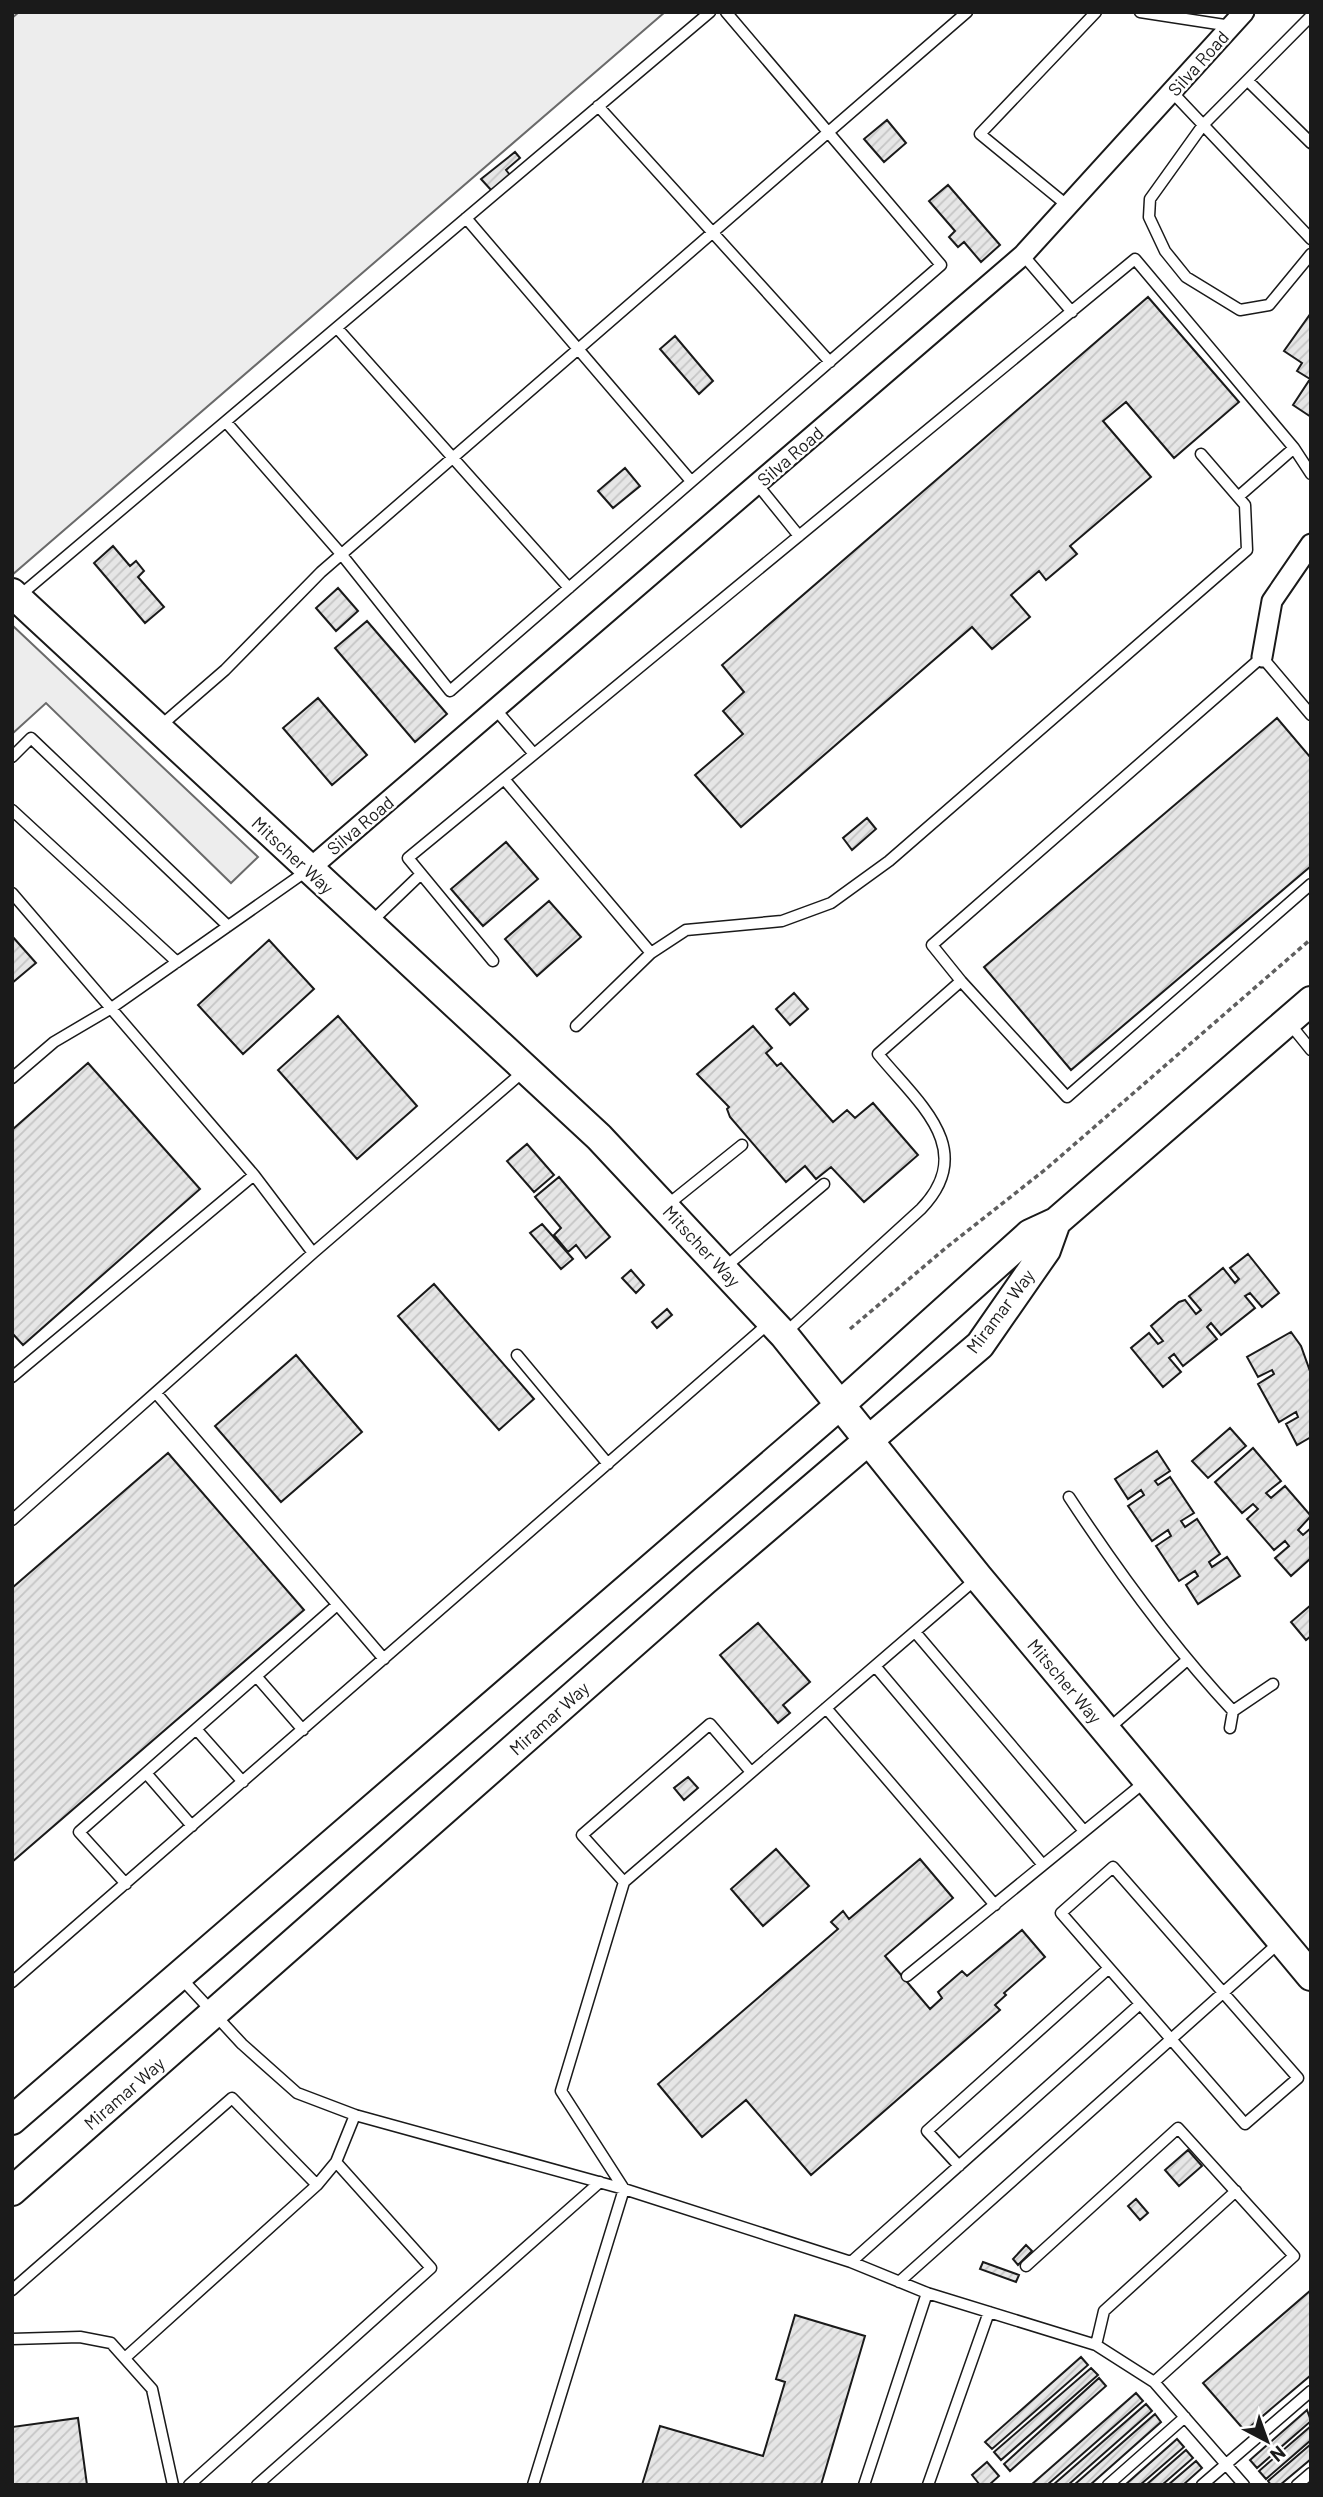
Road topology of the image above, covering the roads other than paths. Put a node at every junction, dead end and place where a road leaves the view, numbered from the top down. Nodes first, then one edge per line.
1 (710, 12) edge
2 (726, 12) edge
3 (967, 12) edge
4 (1096, 12) edge
5 (1139, 12) edge
6 (1311, 16) edge
7 (1238, 19) edge
8 (1248, 81) junction
9 (1172, 92) junction
10 (598, 106) junction
11 (1203, 125) junction
12 (828, 134) junction
13 (1311, 143) edge
14 (1068, 206) junction
15 (466, 218) junction
16 (712, 235) junction
17 (1311, 239) edge
18 (1311, 254) edge
19 (1023, 255) junction
20 (1072, 312) junction
21 (337, 328) junction
22 (581, 350) junction
23 (830, 362) junction
24 (226, 422) junction
25 (1294, 448) junction
26 (1202, 453) dead end
27 (454, 458) junction
28 (1311, 474) edge
29 (691, 481) junction
30 (757, 484) junction
31 (1238, 497) junction
32 (799, 536) junction
33 (1311, 544) edge
34 (342, 555) junction
35 (569, 588) junction
36 (15, 595) edge
37 (1262, 657) junction
38 (496, 710) junction
39 (1311, 715) edge
40 (158, 728) junction
41 (534, 754) junction
42 (12, 757) edge
43 (504, 779) junction
44 (12, 810) edge
45 (308, 870) junction
46 (421, 874) junction
47 (1311, 884) edge
48 (12, 894) edge
49 (368, 925) junction
50 (228, 926) junction
51 (651, 953) junction
52 (493, 961) dead end
53 (177, 962) junction
54 (961, 981) junction
55 (1311, 1001) edge
56 (110, 1009) junction
57 (1287, 1021) junction
58 (576, 1026) dead end
59 (1311, 1050) edge
60 (525, 1071) junction
61 (12, 1079) edge
62 (742, 1145) dead end
63 (254, 1175) junction
64 (824, 1184) dead end
65 (666, 1206) junction
66 (1056, 1222) junction
67 (313, 1253) junction
68 (724, 1269) junction
69 (778, 1328) junction
70 (517, 1355) dead end
71 (12, 1377) edge
72 (156, 1393) junction
73 (840, 1405) junction
74 (868, 1443) junction
75 (608, 1464) junction
76 (1069, 1497) dead end
77 (12, 1520) edge
78 (978, 1577) junction
79 (337, 1605) junction
80 (915, 1632) junction
81 (384, 1660) junction
82 (1186, 1661) junction
83 (875, 1666) junction
84 (256, 1676) junction
85 (1273, 1684) dead end
86 (826, 1708) junction
87 (1233, 1711) junction
88 (1230, 1728) dead end
89 (196, 1729) junction
90 (303, 1730) junction
91 (1106, 1730) junction
92 (751, 1772) junction
93 (146, 1773) junction
94 (1147, 1780) junction
95 (243, 1782) junction
96 (192, 1826) junction
97 (1084, 1831) junction
98 (1043, 1865) junction
99 (624, 1882) junction
100 (125, 1884) junction
101 (995, 1905) junction
102 (1281, 1941) junction
103 (1109, 1968) junction
104 (178, 1975) junction
105 (907, 1976) dead end
106 (1311, 1976) edge
107 (12, 1982) edge
108 (1224, 1993) junction
109 (1140, 2004) junction
110 (214, 2016) junction
111 (1172, 2041) junction
112 (355, 2115) junction
113 (12, 2120) edge
114 (336, 2162) junction
115 (959, 2166) junction
116 (600, 2182) junction
117 (317, 2185) junction
118 (624, 2189) junction
119 (12, 2191) edge
120 (1236, 2192) junction
121 (851, 2262) junction
122 (1026, 2266) dead end
123 (899, 2282) junction
124 (12, 2290) edge
125 (927, 2293) junction
126 (989, 2312) junction
127 (12, 2339) edge
128 (1096, 2345) junction
129 (127, 2357) junction
130 (1154, 2382) junction
131 (1311, 2390) edge
132 (1185, 2417) junction
133 (1226, 2464) junction
134 (1311, 2473) edge
135 (173, 2485) edge
136 (189, 2485) edge
137 (257, 2485) edge
138 (533, 2485) edge
139 (864, 2485) edge
140 (928, 2485) edge
141 (1108, 2485) edge
142 (1202, 2485) edge
143 (1244, 2485) edge
144 (1297, 2485) edge

1 - 10 lane
2 - 12 lane
3 - 12 lane
4 - 14 lane
5 - 7 lane
6 - 8 lane
7 - 9 street, Silva Road
8 - 11 lane
8 - 13 lane
9 - 11 lane
9 - 14 street, Silva Road
10 - 15 lane
10 - 16 lane
11 - 17 lane
11 - 18 lane
12 - 16 lane
12 - 23 lane
14 - 19 street, Silva Road
15 - 21 lane
15 - 22 lane
16 - 22 lane
16 - 23 lane
19 - 20 lane
19 - 30 street, Silva Road
20 - 25 lane
20 - 32 lane
21 - 24 lane
21 - 27 lane
22 - 27 lane
22 - 29 lane
23 - 29 lane
24 - 34 lane
24 - 36 lane
25 - 28 lane
25 - 31 lane
26 - 31 lane
27 - 34 lane
27 - 35 lane
29 - 35 lane
30 - 32 lane
30 - 38 street, Silva Road
31 - 51 lane
32 - 41 lane
33 - 37 street
34 - 35 lane
34 - 40 lane
36 - 40 main road, Mitscher Way
37 - 39 lane
37 - 54 lane
38 - 41 lane
38 - 45 street, Silva Road
40 - 45 main road, Mitscher Way
41 - 43 lane
42 - 50 lane
43 - 46 lane
43 - 51 lane
44 - 53 lane
45 - 49 main road, Mitscher Way
45 - 50 lane
46 - 49 lane
46 - 52 lane
47 - 54 lane
48 - 56 lane
49 - 60 main road, Mitscher Way
50 - 53 lane
51 - 58 lane
53 - 56 lane
54 - 69 lane
55 - 57 main road, Miramar Way
56 - 61 lane
56 - 63 lane
57 - 59 lane
57 - 66 main road, Miramar Way
60 - 65 main road, Mitscher Way
60 - 67 lane
62 - 65 lane
63 - 67 lane
63 - 71 lane
64 - 68 lane
65 - 68 main road, Mitscher Way
66 - 73 main road, Miramar Way
66 - 74 main road, Miramar Way
67 - 72 lane
68 - 69 main road, Mitscher Way
69 - 73 main road, Mitscher Way
69 - 75 lane
70 - 75 lane
72 - 77 lane
72 - 79 lane
73 - 74 main road, Mitscher Way
73 - 104 main road, Miramar Way
74 - 78 main road, Mitscher Way
74 - 110 main road, Miramar Way
75 - 81 lane
76 - 82 lane
78 - 80 lane
78 - 91 main road, Mitscher Way
79 - 81 lane
79 - 84 lane
80 - 83 lane
80 - 97 lane
81 - 90 lane
82 - 87 lane
82 - 91 lane
83 - 86 lane
83 - 98 lane
84 - 89 lane
84 - 90 lane
85 - 87 lane
86 - 92 lane
86 - 101 lane
87 - 88 lane
89 - 93 lane
89 - 95 lane
90 - 95 lane
91 - 94 main road, Mitscher Way
92 - 99 lane
92 - 99 lane
93 - 96 lane
93 - 100 lane
94 - 97 lane
94 - 102 main road, Mitscher Way
95 - 96 lane
96 - 100 lane
97 - 98 lane
98 - 101 lane
99 - 118 lane
100 - 107 lane
101 - 105 lane
102 - 106 main road, Mitscher Way
102 - 108 lane
103 - 108 lane
103 - 109 lane
103 - 115 lane
104 - 110 lane
104 - 113 main road, Miramar Way
108 - 111 lane
108 - 111 lane
109 - 111 lane
109 - 115 lane
110 - 112 lane
110 - 119 main road, Miramar Way
111 - 123 lane
112 - 114 lane
112 - 116 lane
114 - 117 lane
114 - 136 lane
115 - 121 lane
116 - 118 lane
116 - 137 lane
117 - 124 lane
117 - 129 lane
118 - 121 lane
118 - 138 lane
120 - 122 lane
120 - 128 lane
120 - 130 lane
121 - 123 lane
123 - 125 lane
125 - 126 lane
125 - 139 lane
126 - 128 lane
126 - 140 lane
127 - 129 lane
128 - 130 lane
129 - 135 lane
130 - 132 lane
131 - 133 lane
132 - 133 lane
132 - 141 lane
133 - 142 lane
133 - 143 lane
134 - 144 lane

